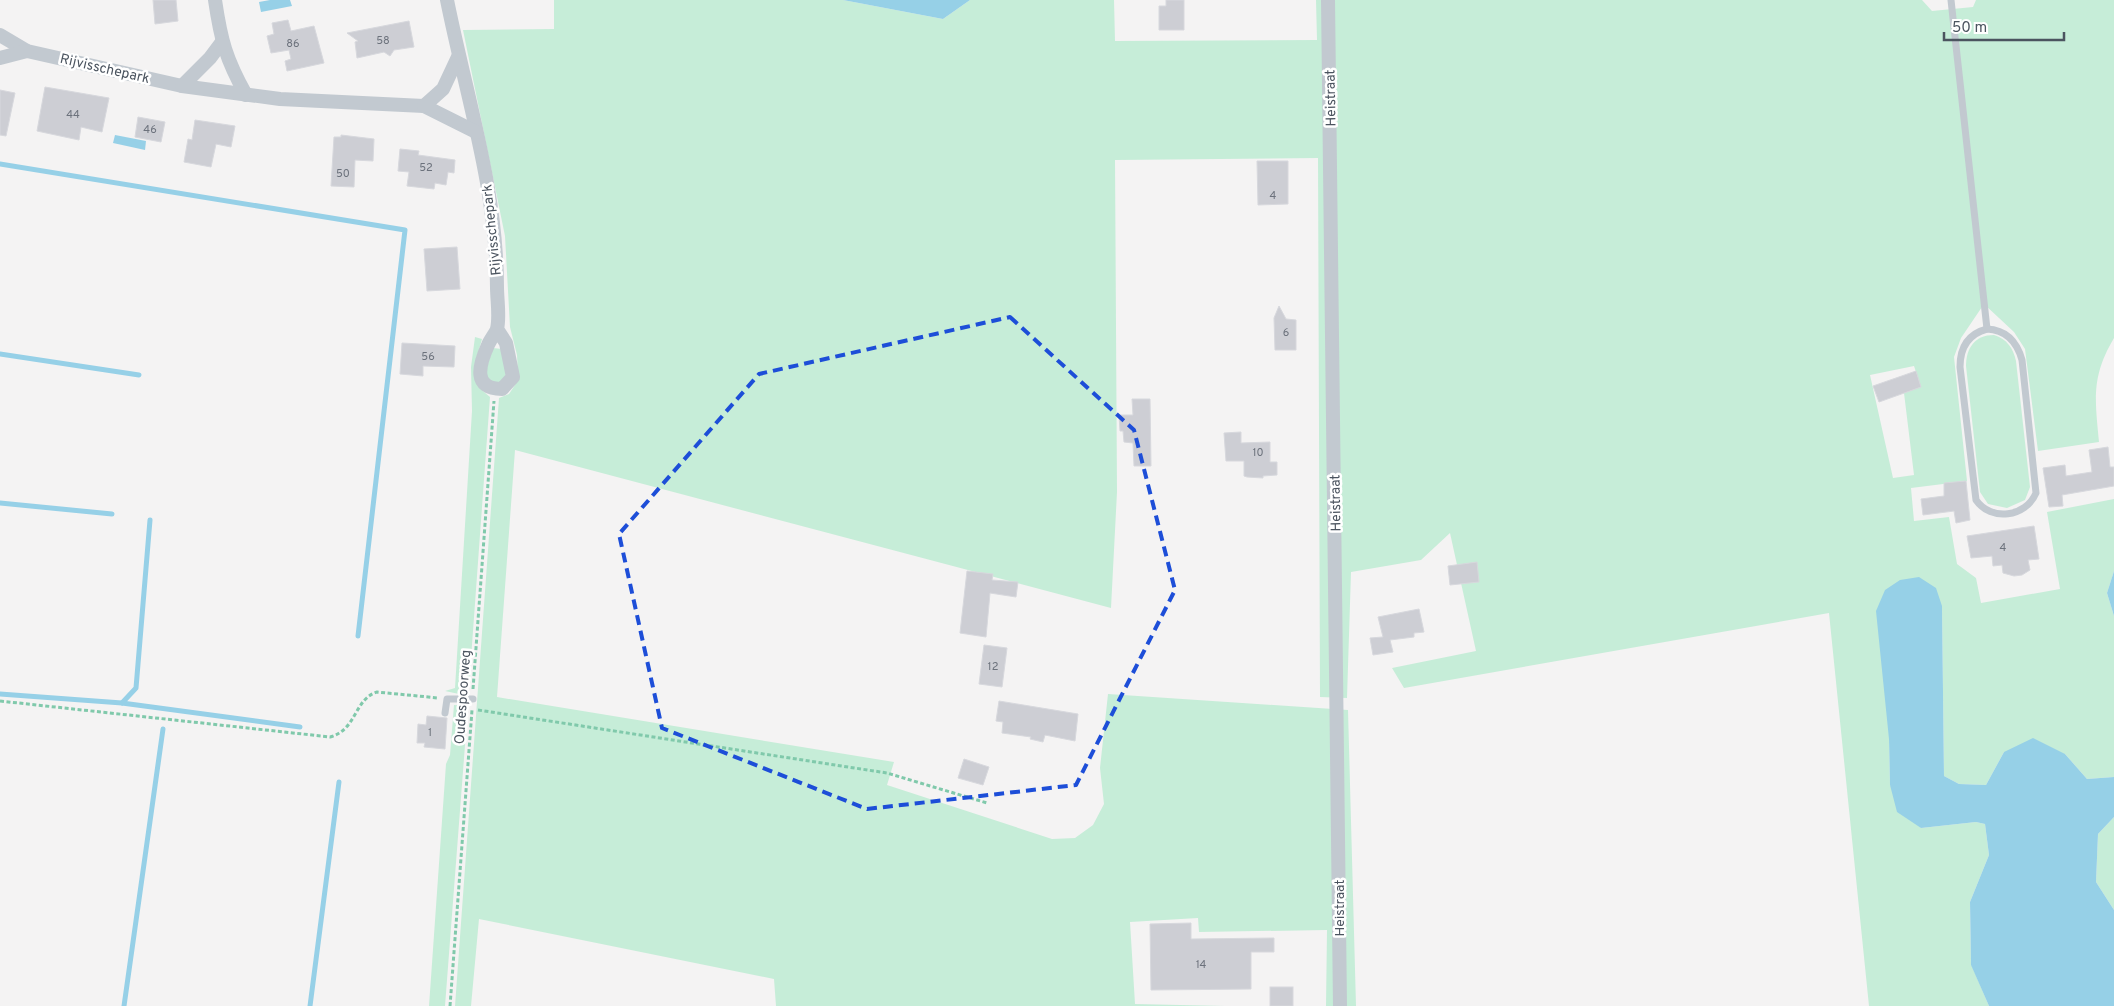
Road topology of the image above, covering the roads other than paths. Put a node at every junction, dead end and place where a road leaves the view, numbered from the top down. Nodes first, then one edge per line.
1 (215, 0) edge
2 (447, 0) edge
3 (1328, 0) edge
4 (1952, 0) edge
5 (0, 35) edge
6 (222, 42) junction
7 (27, 51) junction
8 (458, 57) junction
9 (0, 58) edge
10 (182, 86) junction
11 (246, 95) junction
12 (424, 106) junction
13 (476, 132) junction
14 (1987, 329) junction
15 (497, 330) junction
16 (473, 699) road end
17 (445, 713) dead end
18 (1340, 1006) edge

1 - 6 street
2 - 8 street, Rijvisschepark
3 - 18 street, Heistraat
4 - 14 lane
5 - 7 street, Rijvisschepark
6 - 10 street
6 - 11 street
7 - 9 street, Rijvisschepark
7 - 10 street, Rijvisschepark
8 - 12 street
8 - 13 street, Rijvisschepark
10 - 11 street, Rijvisschepark
11 - 12 street, Rijvisschepark
12 - 13 street, Rijvisschepark
13 - 15 street, Rijvisschepark
14 - 14 lane
15 - 15 street, Rijvisschepark
16 - 17 lane

